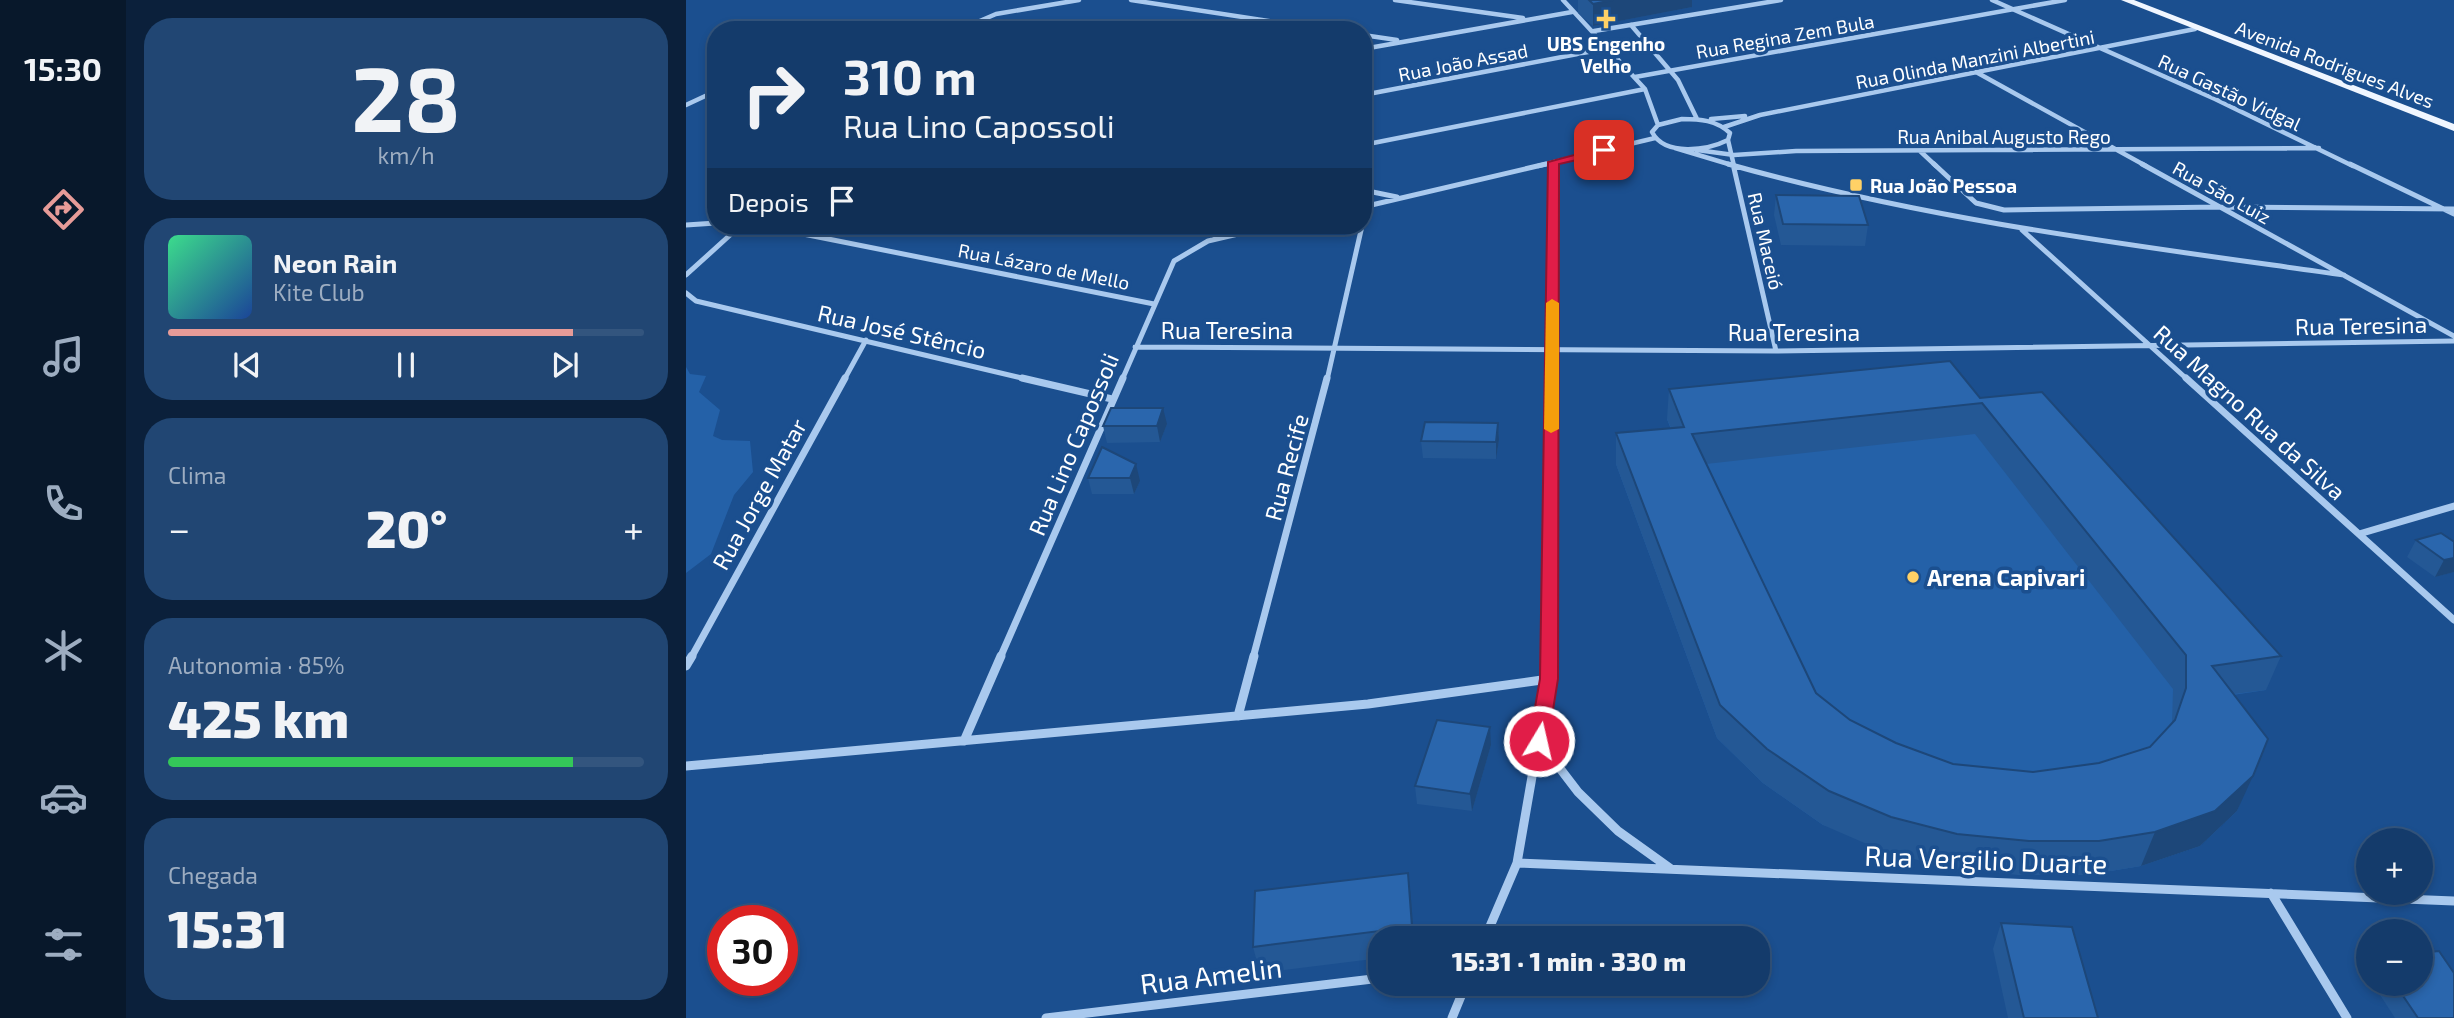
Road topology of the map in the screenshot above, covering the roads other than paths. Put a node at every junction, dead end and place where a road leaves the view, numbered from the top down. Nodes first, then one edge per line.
1 (1079, 0) edge
2 (1130, 0) edge
3 (1395, 0) edge
4 (1563, 0) edge
5 (1781, 0) edge
6 (1992, 0) edge
7 (2065, 0) edge
8 (2126, 0) edge
9 (2013, 9) junction
10 (1572, 12) junction
11 (979, 19) junction
12 (1530, 19) junction
13 (975, 21) edge
14 (991, 21) edge
15 (1269, 21) edge
16 (1631, 24) junction
17 (2195, 29) junction
18 (1594, 31) junction
19 (1372, 36) edge
20 (1406, 42) junction
21 (1372, 48) edge
22 (1609, 48) junction
23 (2102, 48) junction
24 (1671, 71) junction
25 (1976, 72) junction
26 (1634, 77) junction
27 (1645, 89) junction
28 (1372, 93) edge
29 (707, 95) edge
30 (686, 105) edge
31 (1760, 115) junction
32 (1700, 119) junction
33 (1657, 125) junction
34 (1724, 127) junction
35 (2454, 128) edge
36 (1655, 138) junction
37 (1728, 140) junction
38 (1372, 143) edge
39 (1675, 148) junction
40 (2319, 148) junction
41 (1689, 149) junction
42 (2116, 149) junction
43 (1919, 150) junction
44 (1734, 155) junction
45 (1554, 162) junction
46 (1732, 164) junction
47 (1372, 192) edge
48 (1402, 198) junction
49 (1372, 205) edge
50 (2220, 207) junction
51 (2443, 209) junction
52 (2454, 211) edge
53 (707, 224) edge
54 (686, 225) edge
55 (2022, 229) junction
56 (730, 235) edge
57 (808, 235) edge
58 (1213, 235) edge
59 (1229, 235) edge
60 (1361, 235) edge
61 (1219, 237) junction
62 (686, 275) edge
63 (2344, 275) junction
64 (686, 293) edge
65 (1154, 304) junction
66 (2454, 338) edge
67 (866, 340) junction
68 (2151, 345) junction
69 (1135, 347) junction
70 (1335, 348) junction
71 (1552, 349) junction
72 (1776, 351) junction
73 (1112, 399) junction
74 (2454, 506) edge
75 (2360, 534) junction
76 (2454, 620) edge
77 (686, 666) edge
78 (1549, 679) junction
79 (1238, 716) junction
80 (964, 741) junction
81 (1539, 741) junction
82 (686, 766) edge
83 (1517, 863) junction
84 (1671, 869) junction
85 (2271, 893) junction
86 (2454, 901) edge
87 (1490, 926) edge
88 (1368, 980) edge
89 (1461, 996) edge
90 (1046, 1018) edge
91 (1452, 1018) edge
92 (2347, 1018) edge

1 - 11 street
2 - 15 street
3 - 12 street
4 - 10 street
5 - 16 street
6 - 9 street, Rua Gastão Vidgal
7 - 9 street, Rua Regina Zem Bula
8 - 17 main road, Avenida Rodrigues Alves
9 - 23 street, Rua Gastão Vidgal
9 - 24 street, Rua Regina Zem Bula
10 - 12 street
10 - 18 street
11 - 13 street
11 - 14 street
12 - 20 street
16 - 18 street
16 - 24 street
17 - 23 street, Rua Olinda Manzini Albertini
17 - 35 main road, Avenida Rodrigues Alves
18 - 22 street
19 - 20 street
20 - 21 street
22 - 26 street
22 - 28 street, Rua João Assad
23 - 25 street, Rua Olinda Manzini Albertini
23 - 40 street, Rua Gastão Vidgal
24 - 26 street, Rua Regina Zem Bula
24 - 32 street
25 - 31 street, Rua Olinda Manzini Albertini
25 - 42 street, Rua São Luiz
26 - 27 street
27 - 33 street
27 - 38 street
29 - 30 street
31 - 32 street, Rua Olinda Manzini Albertini
31 - 34 street, Rua Olinda Manzini Albertini
32 - 33 street, Rua Olinda Manzini Albertini
32 - 34 street
33 - 36 street
34 - 37 street
36 - 39 street
36 - 45 street
37 - 41 street
37 - 44 street
39 - 41 street
39 - 46 street
40 - 42 street, Rua Anibal Augusto Rego
40 - 51 street, Rua Gastão Vidgal
41 - 44 street, Rua Anibal Augusto Rego
42 - 43 street, Rua Anibal Augusto Rego
42 - 50 street, Rua São Luiz
43 - 44 street, Rua Anibal Augusto Rego
43 - 50 street
44 - 46 street, Rua Maceió
45 - 48 street
45 - 71 street
46 - 55 street
46 - 72 street, Rua Maceió
47 - 48 street
48 - 49 street
50 - 51 street
50 - 63 street, Rua São Luiz
51 - 52 street
53 - 54 street
55 - 63 street
55 - 68 street, Rua Magno Rua da Silva
56 - 62 street
57 - 65 street, Rua Lázaro de Mello
58 - 61 street
59 - 61 street, Rua Lino Capossoli
60 - 70 street, Rua Recife
61 - 65 street, Rua Lino Capossoli
63 - 66 street, Rua São Luiz
64 - 67 street, Rua José Stêncio
65 - 69 street, Rua Lino Capossoli
66 - 68 street, Rua Teresina
67 - 73 street, Rua José Stêncio
67 - 77 street, Rua Jorge Matar
68 - 72 street, Rua Teresina
68 - 75 street, Rua Magno Rua da Silva
69 - 70 street, Rua Teresina
69 - 73 street, Rua Lino Capossoli
70 - 71 street, Rua Teresina
70 - 79 street, Rua Recife
71 - 72 street, Rua Teresina
71 - 78 street
73 - 80 street, Rua Lino Capossoli
74 - 75 street
75 - 76 street, Rua Magno Rua da Silva
78 - 79 street
78 - 81 street
79 - 80 street
80 - 82 street
81 - 83 street
81 - 84 street
83 - 84 street, Rua Vergilio Duarte
83 - 87 street
84 - 85 street, Rua Vergilio Duarte
85 - 86 street, Rua Vergilio Duarte
85 - 92 street
88 - 90 street, Rua Amelin
89 - 91 street

